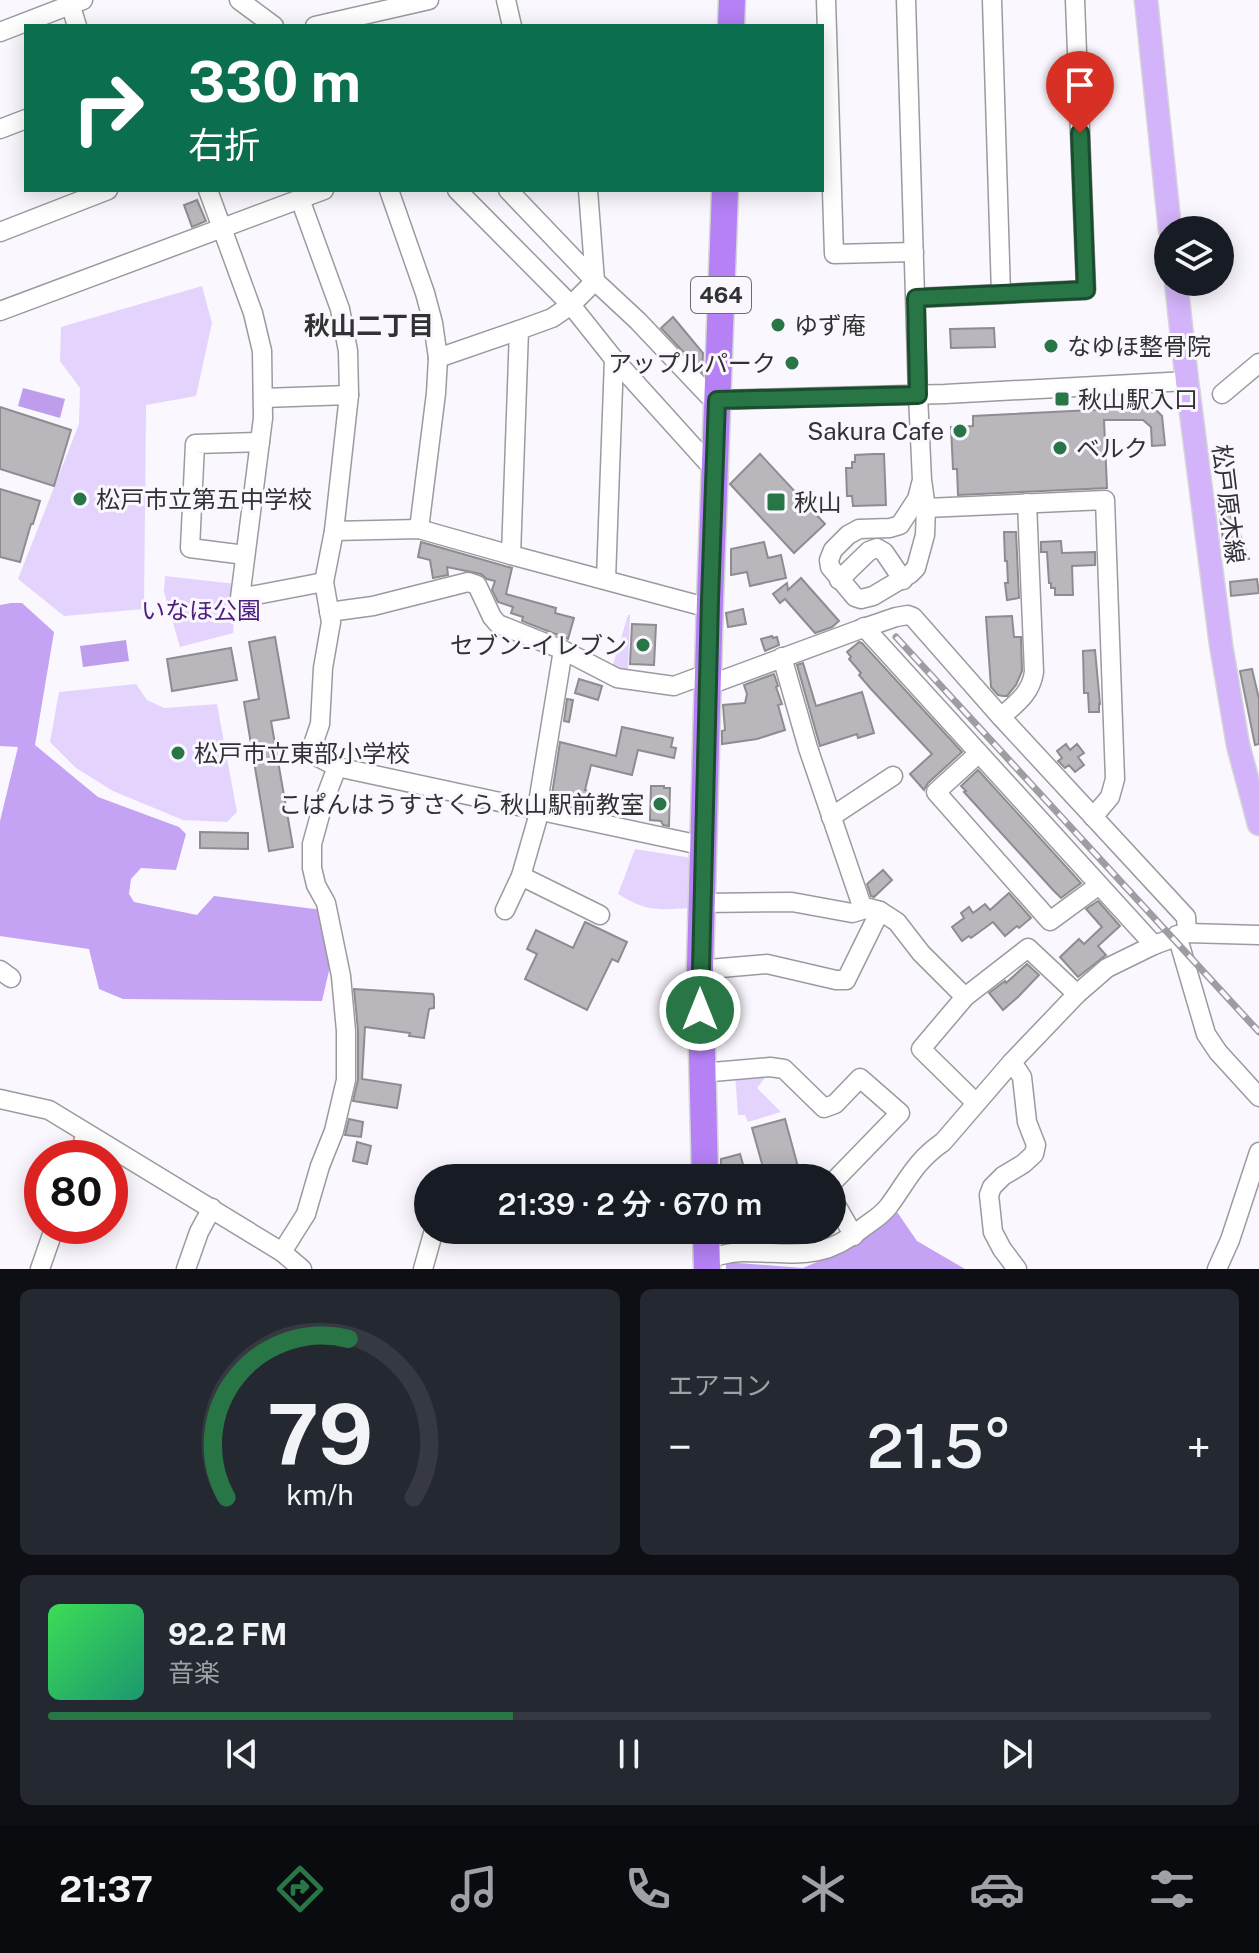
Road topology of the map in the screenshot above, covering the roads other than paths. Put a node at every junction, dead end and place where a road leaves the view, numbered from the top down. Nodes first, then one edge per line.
1 (239, 0) edge
2 (429, 0) edge
3 (506, 0) edge
4 (732, 0) edge
5 (826, 0) edge
6 (906, 0) edge
7 (992, 0) edge
8 (1075, 0) edge
9 (1146, 0) edge
10 (74, 1) edge
11 (77, 24) edge
12 (271, 24) edge
13 (324, 24) edge
14 (512, 24) edge
15 (731, 24) edge
16 (0, 32) edge
17 (24, 120) edge
18 (0, 129) edge
19 (826, 141) edge
20 (103, 192) edge
21 (209, 192) edge
22 (319, 192) edge
23 (390, 192) edge
24 (459, 192) edge
25 (510, 192) edge
26 (588, 192) edge
27 (725, 192) edge
28 (300, 199) junction
29 (1169, 216) edge
30 (222, 227) junction
31 (0, 232) edge
32 (914, 252) junction
33 (595, 281) junction
34 (1001, 294) junction
35 (1178, 296) edge
36 (916, 298) junction
37 (571, 305) junction
38 (0, 311) edge
39 (519, 330) junction
40 (438, 358) junction
41 (614, 359) junction
42 (1259, 363) edge
43 (1187, 381) junction
44 (1222, 394) dead end
45 (349, 395) junction
46 (918, 395) junction
47 (263, 398) junction
48 (713, 398) junction
49 (260, 442) junction
50 (707, 462) dead end
51 (922, 480) junction
52 (1027, 503) junction
53 (926, 508) junction
54 (896, 527) junction
55 (419, 529) junction
56 (334, 531) junction
57 (921, 553) junction
58 (245, 555) junction
59 (511, 555) junction
60 (606, 579) junction
61 (839, 580) junction
62 (903, 580) junction
63 (324, 582) junction
64 (710, 600) junction
65 (329, 612) junction
66 (864, 627) junction
67 (563, 650) junction
68 (782, 657) junction
69 (709, 679) junction
70 (1001, 717) junction
71 (979, 753) junction
72 (337, 767) junction
73 (893, 776) dead end
74 (538, 810) junction
75 (831, 817) junction
76 (1093, 817) junction
77 (1259, 824) edge
78 (705, 846) junction
79 (521, 876) junction
80 (1099, 885) junction
81 (702, 903) junction
82 (505, 910) dead end
83 (871, 910) junction
84 (600, 915) dead end
85 (1182, 934) junction
86 (1259, 935) edge
87 (1154, 945) junction
88 (700, 966) junction
89 (1077, 994) junction
90 (965, 997) junction
91 (1012, 1062) junction
92 (701, 1073) junction
93 (1259, 1097) edge
94 (0, 1099) edge
95 (976, 1103) junction
96 (86, 1133) junction
97 (84, 1140) edge
98 (1259, 1152) edge
99 (704, 1164) edge
100 (846, 1169) edge
101 (212, 1208) junction
102 (846, 1222) edge
103 (854, 1236) junction
104 (49, 1244) edge
105 (430, 1244) edge
106 (282, 1252) junction
107 (706, 1263) edge
108 (40, 1269) edge
109 (186, 1269) edge
110 (302, 1269) edge
111 (423, 1269) edge
112 (1017, 1269) edge
113 (1217, 1269) edge

1 - 12 street
2 - 13 street
3 - 14 street
4 - 15 highway
5 - 19 street
6 - 32 street
7 - 34 street
8 - 34 street
9 - 29 main road
10 - 11 street
10 - 16 street
17 - 18 street
19 - 32 street
20 - 31 street
21 - 30 street
22 - 28 street
23 - 40 street
24 - 37 street
25 - 33 street
26 - 33 street
27 - 48 highway, 464
28 - 30 street
28 - 45 street
30 - 38 street
30 - 47 street
32 - 36 street
33 - 37 street
33 - 48 street
34 - 36 street
35 - 43 main road, 松戸原木線
36 - 46 street
37 - 39 street
37 - 41 street
39 - 40 street
39 - 59 street
40 - 55 street
41 - 50 street
41 - 60 street
42 - 44 street
43 - 46 street
43 - 77 main road, 松戸原木線
45 - 47 street
45 - 56 street
46 - 48 street
46 - 51 street
47 - 49 street
48 - 64 highway, 464
49 - 58 street
49 - 58 street
51 - 53 street
51 - 54 street
52 - 53 street
52 - 70 street
52 - 76 street
53 - 57 street
54 - 57 street
54 - 61 street
55 - 56 street
55 - 59 street
56 - 63 street
57 - 62 street
58 - 63 street
59 - 60 street
60 - 64 street
61 - 62 street
61 - 62 street
63 - 65 street
64 - 69 highway, 464
65 - 67 street
65 - 72 street
66 - 68 street
66 - 70 street
66 - 71 street
67 - 69 street
67 - 74 street
68 - 69 street
68 - 75 street
69 - 78 highway, 464
70 - 76 street
71 - 80 street
71 - 80 street
72 - 74 street
72 - 106 street
73 - 75 street
74 - 78 street
74 - 79 street
75 - 83 street
76 - 85 street
78 - 81 highway, 464
79 - 82 street
79 - 84 street
80 - 87 street
81 - 83 street
81 - 88 highway, 464
83 - 88 street
83 - 90 street
85 - 86 street
85 - 87 street
85 - 93 street
87 - 89 street
88 - 92 highway, 464
89 - 90 street
89 - 91 street
90 - 95 street
91 - 95 street
91 - 112 street
92 - 99 highway, 464
92 - 100 street
94 - 96 street
95 - 103 street
96 - 97 street
96 - 101 street
98 - 113 street
101 - 106 street
101 - 109 street
102 - 103 street
103 - 107 street
104 - 108 street
105 - 111 street
106 - 110 street

